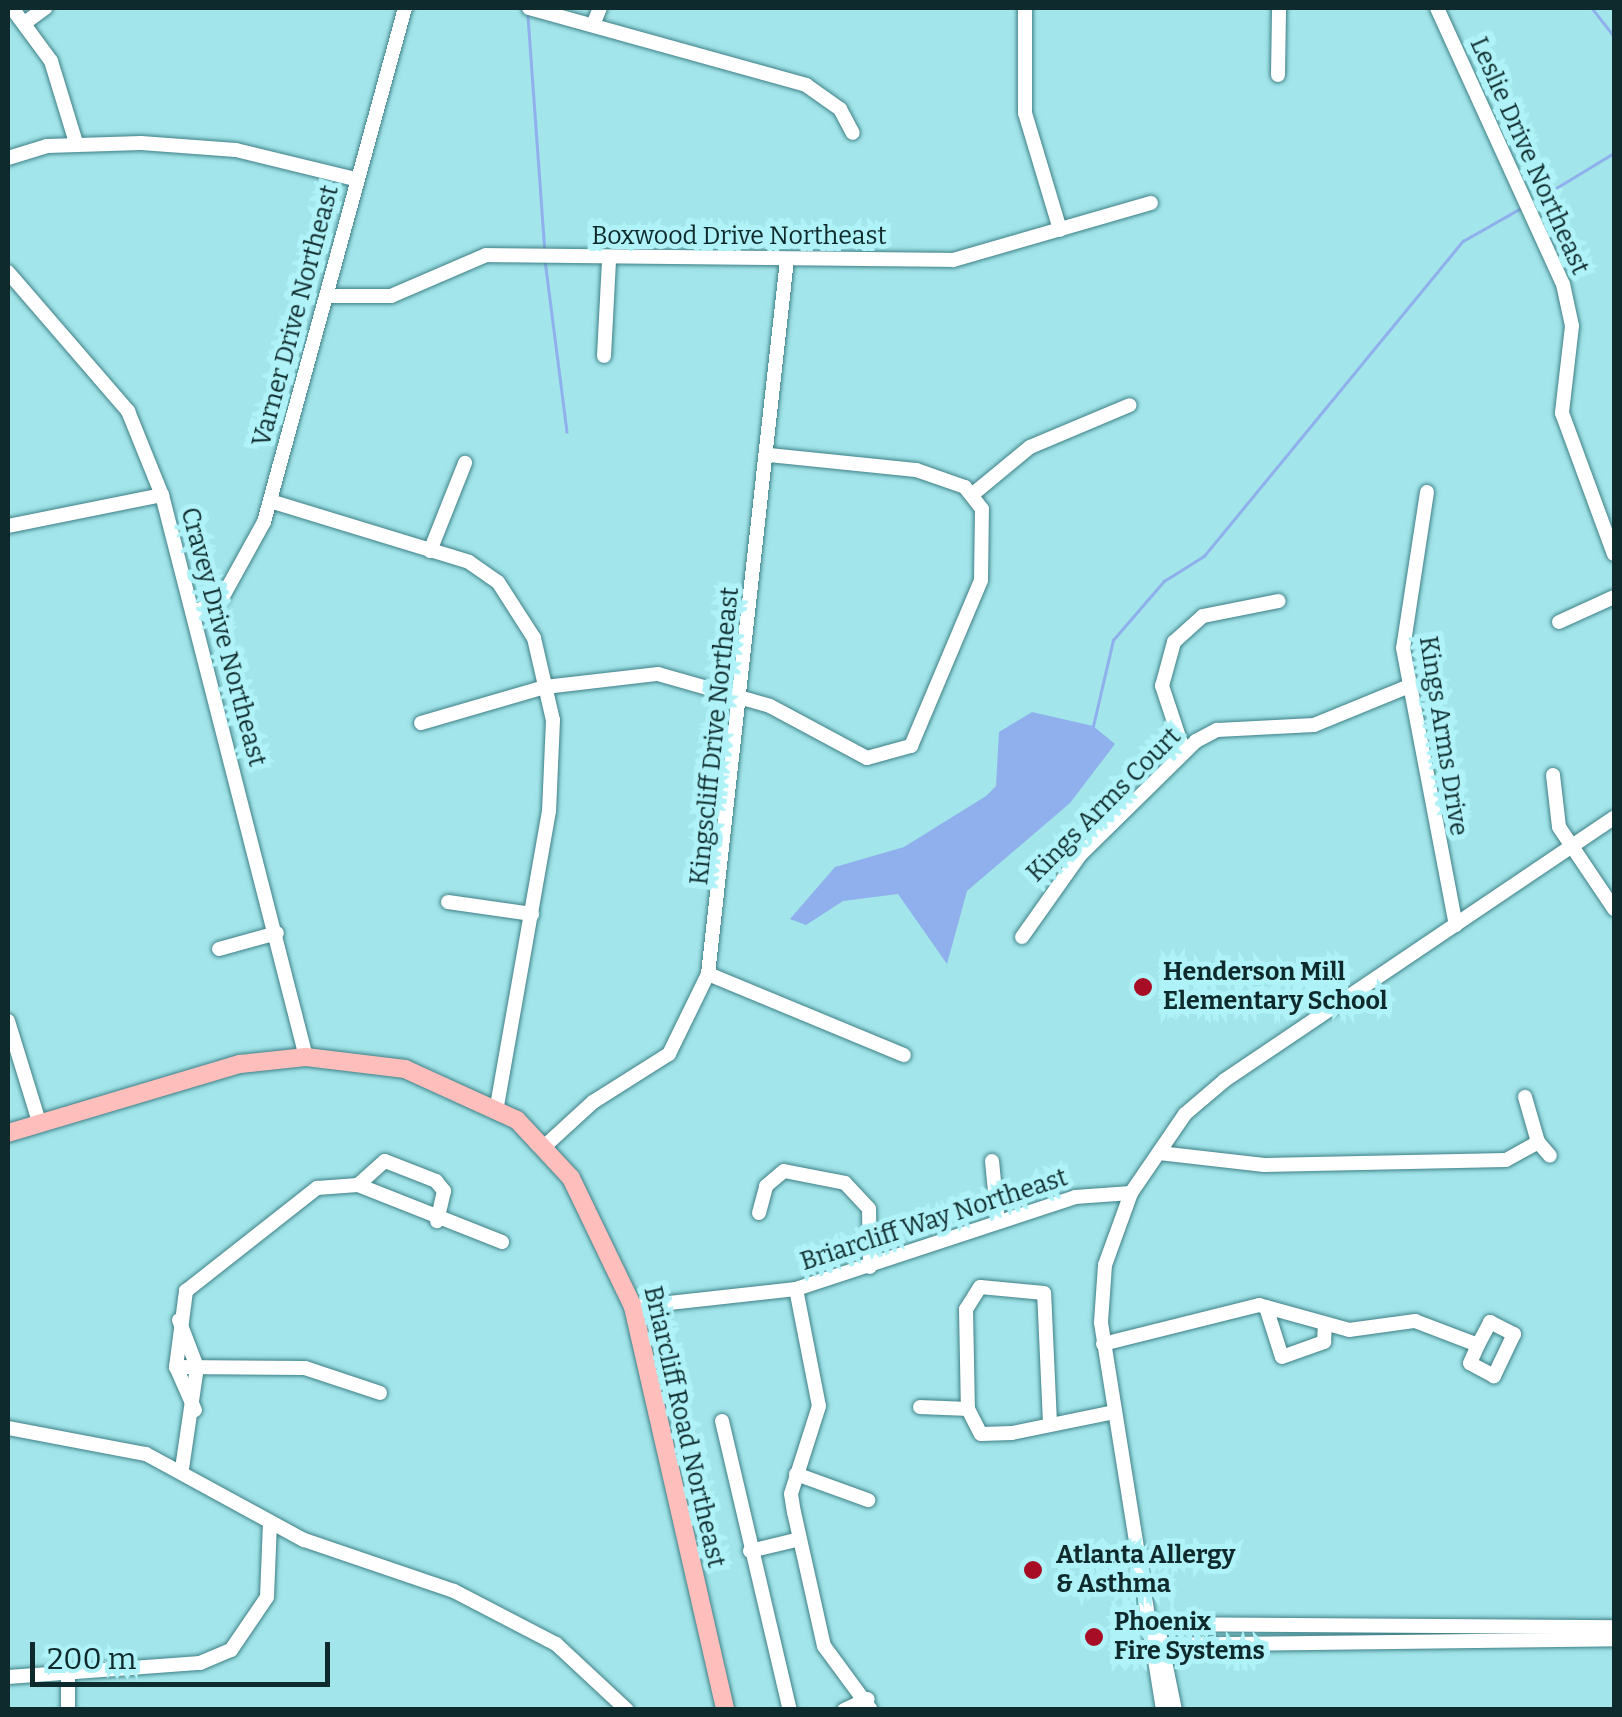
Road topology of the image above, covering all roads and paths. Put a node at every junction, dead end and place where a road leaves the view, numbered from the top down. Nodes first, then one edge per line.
1 (12, 8) edge
2 (45, 8) edge
3 (405, 8) edge
4 (529, 8) edge
5 (600, 8) edge
6 (1025, 8) edge
7 (1279, 8) edge
8 (1437, 8) edge
9 (26, 22) junction
10 (593, 25) junction
11 (1278, 75) dead end
12 (852, 133) dead end
13 (76, 143) junction
14 (8, 158) edge
15 (355, 178) junction
16 (1151, 204) dead end
17 (1060, 230) junction
18 (609, 259) junction
19 (787, 260) junction
20 (8, 272) edge
21 (328, 296) junction
22 (604, 356) dead end
23 (1130, 405) dead end
24 (769, 455) junction
25 (466, 464) dead end
26 (1427, 492) dead end
27 (162, 494) junction
28 (974, 494) junction
29 (270, 502) junction
30 (8, 526) edge
31 (1613, 545) edge
32 (430, 551) junction
33 (1614, 597) edge
34 (1279, 601) dead end
35 (195, 612) junction
36 (1560, 622) dead end
37 (1408, 686) junction
38 (545, 687) junction
39 (739, 698) junction
40 (420, 723) dead end
41 (1184, 752) junction
42 (1554, 775) dead end
43 (1614, 818) edge
44 (1574, 850) junction
45 (448, 902) dead end
46 (1614, 908) edge
47 (532, 914) junction
48 (1456, 925) junction
49 (277, 933) junction
50 (1022, 937) dead end
51 (220, 948) dead end
52 (708, 974) junction
53 (8, 1021) edge
54 (904, 1054) dead end
55 (306, 1058) junction
56 (1525, 1097) dead end
57 (496, 1107) junction
58 (39, 1122) junction
59 (8, 1133) edge
60 (1538, 1142) junction
61 (546, 1145) junction
62 (1159, 1153) junction
63 (1550, 1156) dead end
64 (992, 1161) dead end
65 (358, 1185) junction
66 (1131, 1193) junction
67 (758, 1213) dead end
68 (437, 1221) junction
69 (998, 1222) junction
70 (502, 1242) dead end
71 (870, 1267) junction
72 (796, 1289) junction
73 (1266, 1307) junction
74 (633, 1308) junction
75 (179, 1318) junction
76 (1325, 1324) junction
77 (1103, 1344) junction
78 (1478, 1345) dead end
79 (176, 1367) junction
80 (197, 1367) junction
81 (380, 1392) dead end
82 (920, 1407) dead end
83 (968, 1409) junction
84 (195, 1410) junction
85 (1114, 1412) junction
86 (722, 1421) dead end
87 (1050, 1423) junction
88 (8, 1428) edge
89 (182, 1468) junction
90 (796, 1474) junction
91 (868, 1500) dead end
92 (270, 1523) junction
93 (800, 1539) junction
94 (750, 1551) junction
95 (1153, 1624) junction
96 (1614, 1628) edge
97 (1614, 1640) edge
98 (1158, 1644) junction
99 (68, 1672) junction
100 (8, 1677) edge
101 (867, 1694) edge
102 (68, 1710) edge
103 (627, 1710) edge
104 (725, 1710) edge
105 (790, 1710) edge
106 (844, 1710) edge
107 (1163, 1710) edge
108 (1175, 1710) edge

1 - 9 street
2 - 9 street
3 - 15 street, Varner Drive Northeast
4 - 10 street
5 - 10 street
6 - 17 street
7 - 11 street
8 - 31 street, Leslie Drive Northeast
9 - 13 street
10 - 12 street
13 - 14 street
13 - 15 street
15 - 21 street, Varner Drive Northeast
16 - 17 street, Boxwood Drive Northeast
17 - 19 street, Boxwood Drive Northeast
18 - 19 street, Boxwood Drive Northeast
18 - 21 street, Boxwood Drive Northeast
18 - 22 street
19 - 24 street, Kingscliff Drive Northeast
20 - 27 street, Cravey Drive Northeast
21 - 29 street, Varner Drive Northeast
23 - 28 street
24 - 28 street
24 - 39 street, Kingscliff Drive Northeast
25 - 32 street
26 - 37 street, Kings Arms Drive
27 - 30 street
27 - 35 street, Cravey Drive Northeast
28 - 39 street
29 - 32 street
29 - 35 street, Varner Drive Northeast
32 - 38 street
33 - 36 street
34 - 41 street
35 - 49 street, Cravey Drive Northeast
37 - 41 street, Kings Arms Court
37 - 48 street, Kings Arms Drive
38 - 39 street
38 - 40 street
38 - 47 street
39 - 52 street, Kingscliff Drive Northeast
41 - 50 street, Kings Arms Court
42 - 44 street
43 - 44 street
44 - 46 street
44 - 48 street
45 - 47 street
47 - 57 street
48 - 62 street
49 - 51 street
49 - 55 street, Cravey Drive Northeast
52 - 54 street
52 - 61 street, Kingscliff Drive Northeast
53 - 58 street
55 - 57 main road, Briarcliff Road Northeast
55 - 58 main road, Briarcliff Road Northeast
56 - 60 street
57 - 61 main road, Briarcliff Road Northeast
58 - 59 main road, Briarcliff Road Northeast
60 - 62 street
60 - 63 street
61 - 74 main road, Briarcliff Road Northeast
62 - 66 street
64 - 69 street
65 - 68 street
65 - 68 street
65 - 75 street
66 - 69 street, Briarcliff Way Northeast
66 - 77 street
67 - 71 street
68 - 70 street
69 - 71 street, Briarcliff Way Northeast
71 - 72 street, Briarcliff Way Northeast
72 - 74 street, Briarcliff Way Northeast
72 - 90 street
73 - 76 street
73 - 76 street
73 - 77 street
74 - 104 main road, Briarcliff Road Northeast
75 - 79 street
75 - 80 street
76 - 78 street
77 - 85 street
79 - 80 street
79 - 84 street
80 - 81 street
80 - 84 street
82 - 83 street
83 - 87 street
83 - 87 street
84 - 89 street
85 - 87 street
85 - 95 street
86 - 94 street
88 - 89 street
89 - 92 street
90 - 91 street
90 - 93 street
92 - 99 street
92 - 103 street
93 - 94 street
93 - 101 street
94 - 105 street
95 - 96 street
95 - 98 street
97 - 98 street
98 - 107 street
98 - 108 street
99 - 100 street
99 - 102 street
101 - 106 street

